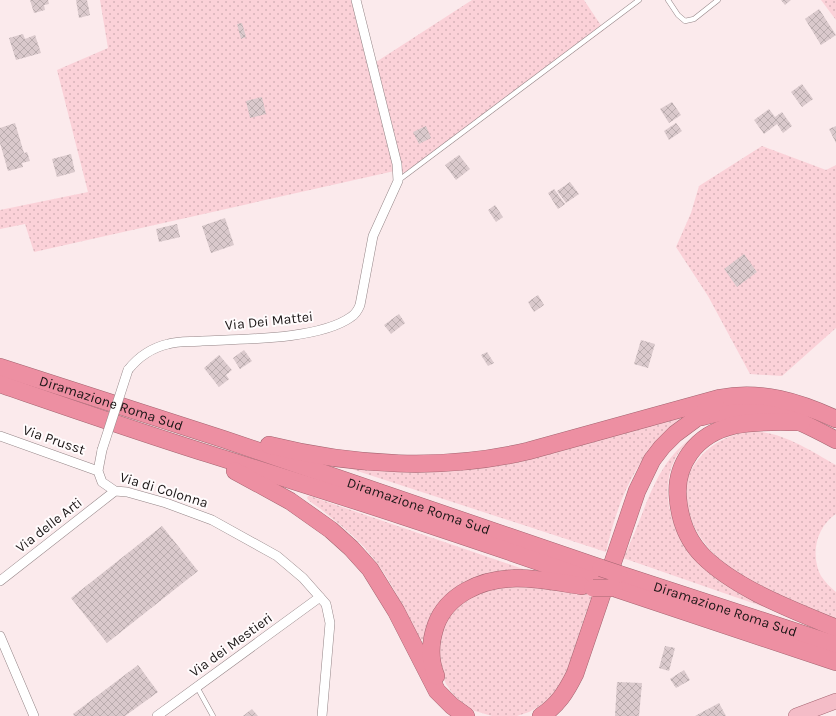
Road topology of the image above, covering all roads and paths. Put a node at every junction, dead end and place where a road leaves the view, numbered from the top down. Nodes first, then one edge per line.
1 (356, 0) edge
2 (639, 0) edge
3 (668, 0) edge
4 (718, 0) edge
5 (398, 181) junction
6 (0, 367) edge
7 (0, 384) edge
8 (720, 398) junction
9 (698, 417) junction
10 (836, 419) edge
11 (802, 422) junction
12 (0, 436) edge
13 (223, 439) junction
14 (836, 440) edge
15 (208, 454) junction
16 (98, 471) junction
17 (115, 491) junction
18 (596, 579) junction
19 (0, 581) edge
20 (616, 581) junction
21 (320, 598) junction
22 (836, 628) edge
23 (0, 636) edge
24 (836, 646) edge
25 (836, 662) edge
26 (197, 687) junction
27 (446, 700) junction
28 (836, 700) edge
29 (34, 716) edge
30 (157, 716) edge
31 (212, 716) edge
32 (322, 716) edge
33 (466, 716) edge
34 (541, 716) edge
35 (796, 716) edge

1 - 5 street, Via Dei Mattei
2 - 5 lane
3 - 4 lane
5 - 16 street, Via Dei Mattei, bridge
6 - 13 highway, Diramazione Roma Sud
7 - 15 highway, Diramazione Roma Sud
8 - 9 highway
8 - 10 highway
8 - 13 highway
9 - 11 highway
9 - 34 highway
11 - 14 highway
11 - 22 highway
12 - 16 street, Via Prusst
13 - 18 highway, Diramazione Roma Sud
15 - 18 highway, Diramazione Roma Sud
15 - 27 highway
16 - 17 street, Via di Colonna
17 - 19 street, Via delle Arti
17 - 21 street, Via di Colonna
18 - 20 highway, Diramazione Roma Sud, bridge
18 - 27 highway
20 - 24 highway, Diramazione Roma Sud
20 - 25 highway, Diramazione Roma Sud
21 - 26 street, Via dei Mestieri
21 - 32 street, Via di Colonna
23 - 29 street
26 - 30 street, Via dei Mestieri
26 - 31 lane
27 - 33 highway
28 - 35 main road

